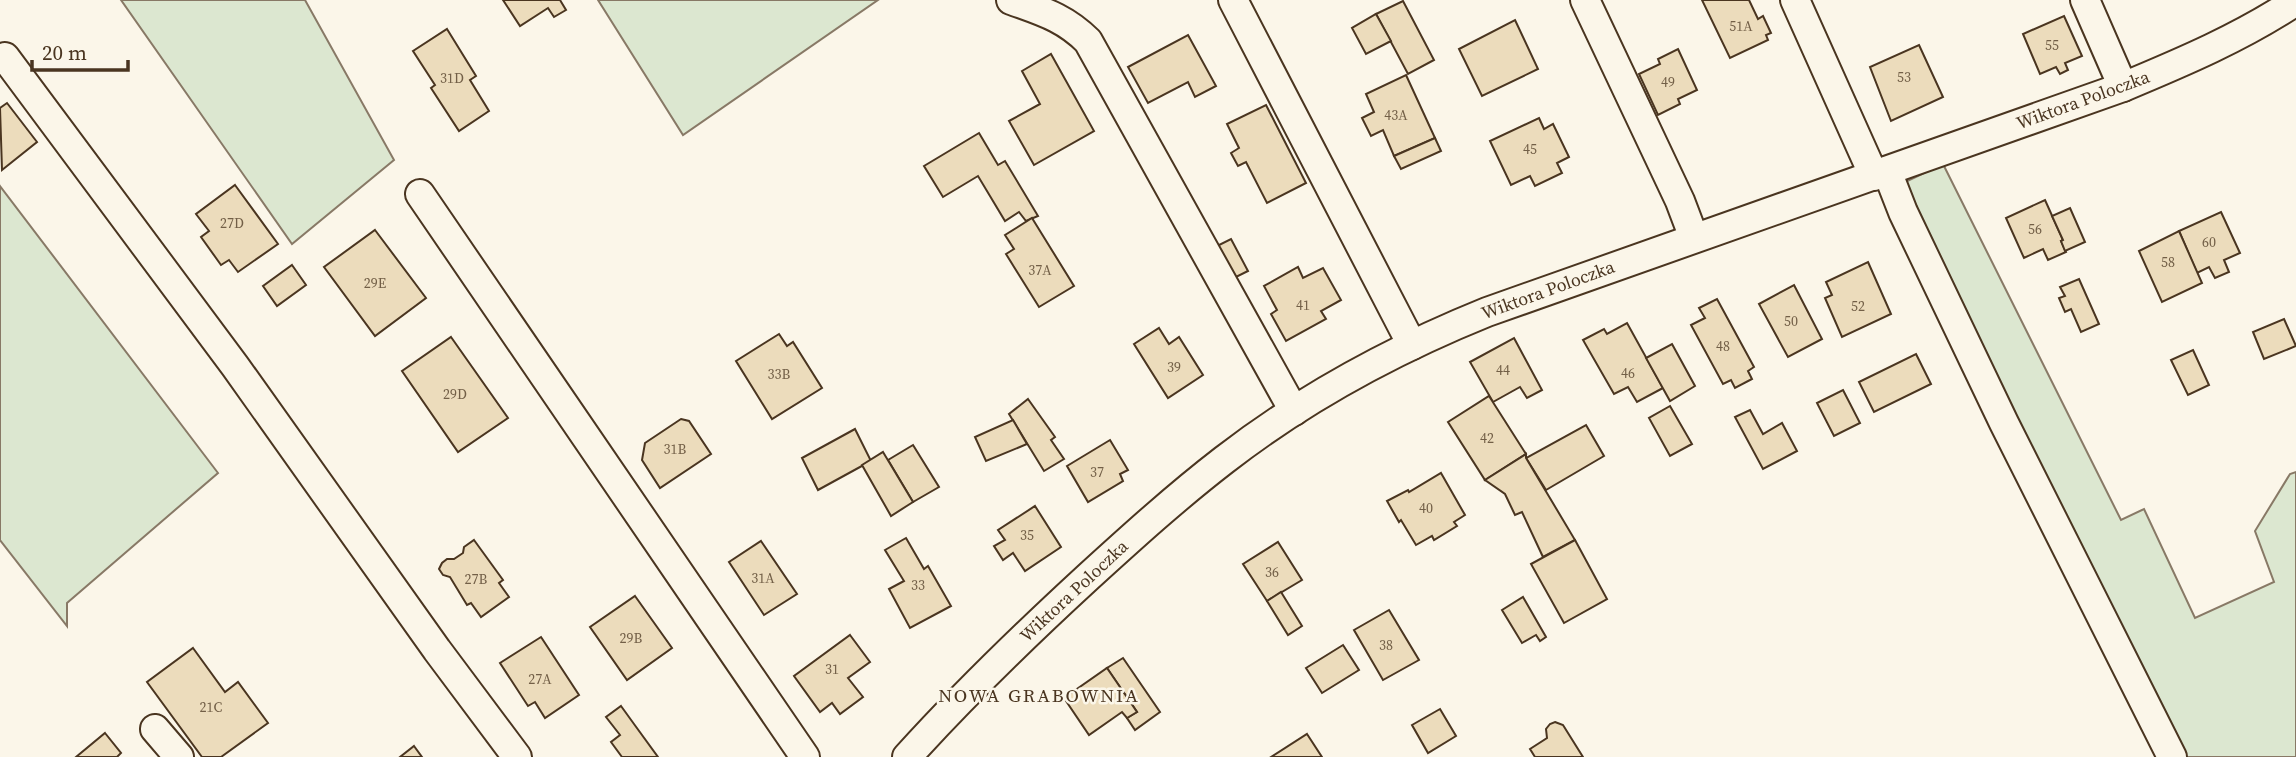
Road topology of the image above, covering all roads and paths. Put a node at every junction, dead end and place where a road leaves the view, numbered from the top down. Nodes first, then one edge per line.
1 (1011, 0) edge
2 (1233, 0) edge
3 (1585, 0) edge
4 (1795, 0) edge
5 (2085, 0) edge
6 (2296, 1) edge
7 (5, 57) dead end
8 (2123, 87) junction
9 (1880, 173) junction
10 (420, 194) dead end
11 (1694, 238) junction
12 (1412, 345) junction
13 (1294, 411) junction
14 (155, 729) dead end
15 (179, 757) edge
16 (517, 757) edge
17 (805, 757) edge
18 (906, 757) edge
19 (2172, 757) edge

1 - 13 street
2 - 12 street
3 - 11 street
4 - 9 street
5 - 8 street
6 - 8 street, Wiktora Poloczka
7 - 16 street
8 - 9 street, Wiktora Poloczka
9 - 11 street, Wiktora Poloczka
9 - 19 street
10 - 17 street
11 - 12 street, Wiktora Poloczka
12 - 13 street, Wiktora Poloczka
13 - 18 street, Wiktora Poloczka
14 - 15 street

